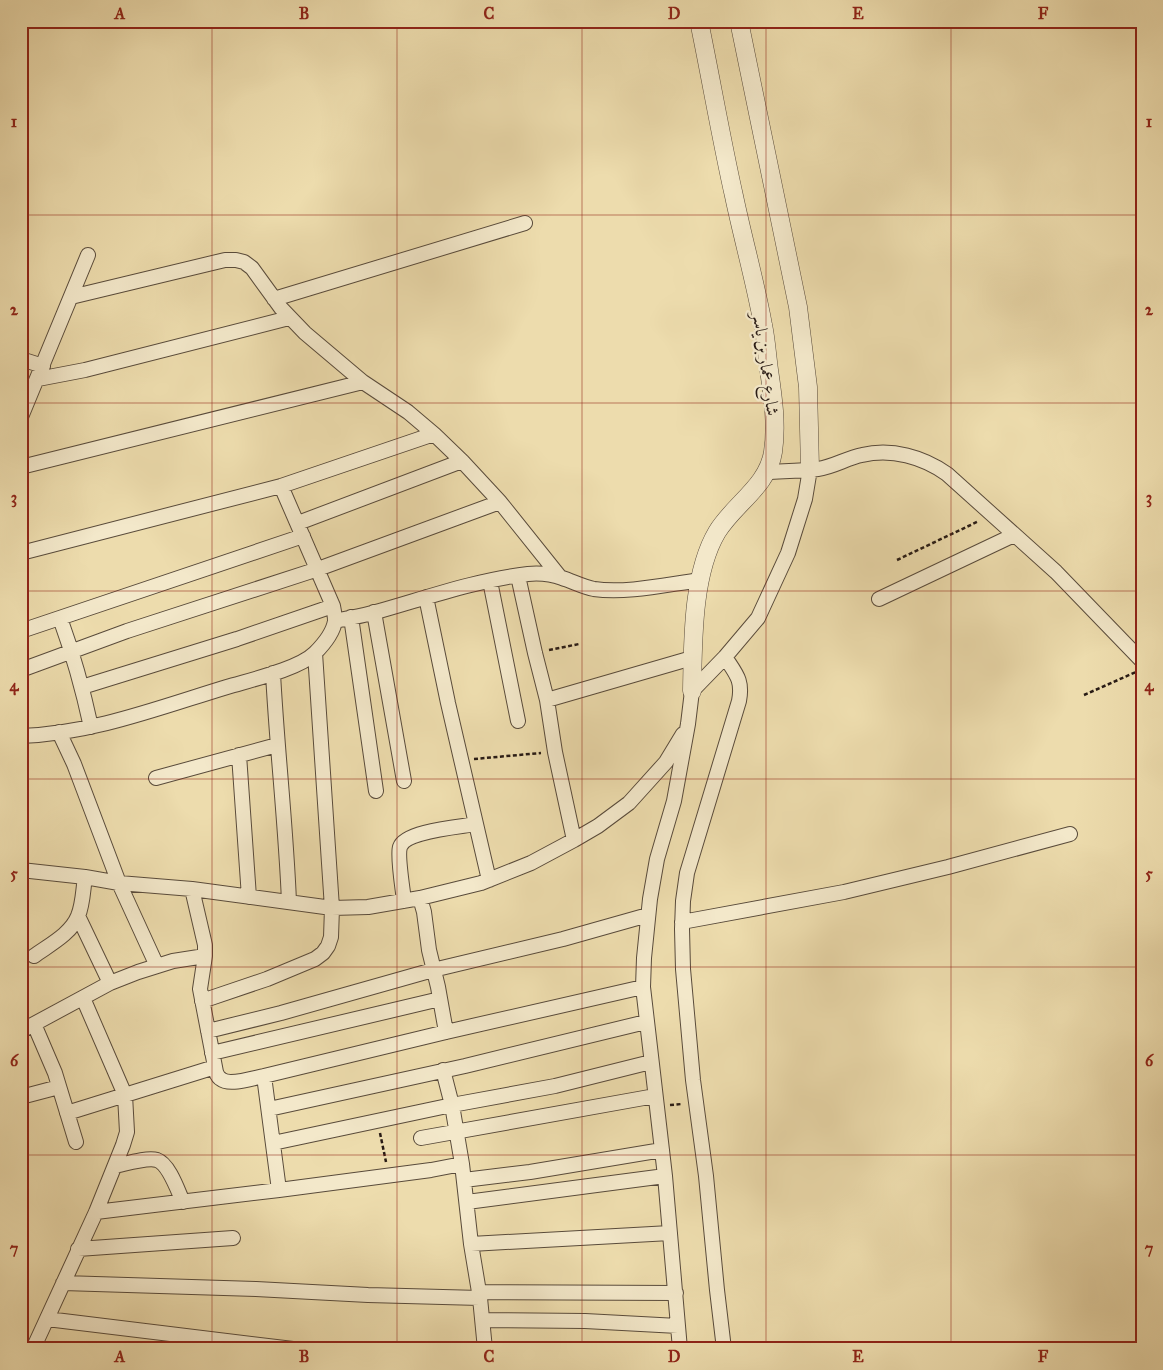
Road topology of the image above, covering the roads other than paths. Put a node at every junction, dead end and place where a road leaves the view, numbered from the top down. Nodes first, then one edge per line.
1 (699, 21) edge
2 (739, 21) edge
3 (525, 223) dead end
4 (88, 255) dead end
5 (71, 297) junction
6 (274, 299) junction
7 (289, 318) junction
8 (21, 359) edge
9 (40, 373) junction
10 (363, 382) junction
11 (21, 417) edge
12 (434, 434) junction
13 (462, 461) junction
14 (21, 467) edge
15 (806, 470) junction
16 (775, 471) junction
17 (281, 486) junction
18 (500, 502) junction
19 (300, 529) junction
20 (1014, 536) junction
21 (21, 553) edge
22 (318, 569) junction
23 (518, 576) junction
24 (560, 577) junction
25 (701, 580) junction
26 (490, 581) junction
27 (426, 597) junction
28 (880, 598) dead end
29 (333, 606) junction
30 (374, 612) junction
31 (352, 617) junction
32 (60, 618) junction
33 (335, 621) junction
34 (21, 630) edge
35 (72, 651) junction
36 (315, 653) junction
37 (725, 657) junction
38 (692, 658) junction
39 (1142, 661) edge
40 (21, 670) edge
41 (273, 673) junction
42 (82, 687) junction
43 (692, 691) junction
44 (547, 700) junction
45 (518, 721) dead end
46 (688, 724) junction
47 (91, 727) junction
48 (59, 732) junction
49 (21, 736) edge
50 (277, 745) junction
51 (239, 755) junction
52 (156, 778) dead end
53 (404, 781) dead end
54 (376, 791) dead end
55 (476, 824) junction
56 (1070, 834) dead end
57 (574, 840) junction
58 (21, 870) edge
59 (85, 877) junction
60 (489, 880) junction
61 (119, 883) junction
62 (192, 890) junction
63 (249, 897) junction
64 (420, 898) junction
65 (404, 901) junction
66 (289, 902) junction
67 (332, 908) junction
68 (648, 915) junction
69 (78, 916) junction
70 (682, 922) junction
71 (34, 956) dead end
72 (205, 956) junction
73 (157, 966) junction
74 (433, 970) junction
75 (110, 983) junction
76 (643, 987) junction
77 (83, 998) junction
78 (440, 999) junction
79 (202, 1001) junction
80 (646, 1022) junction
81 (34, 1024) junction
82 (21, 1031) edge
83 (208, 1031) junction
84 (446, 1032) junction
85 (212, 1053) junction
86 (651, 1062) junction
87 (215, 1067) junction
88 (443, 1070) junction
89 (264, 1076) junction
90 (59, 1087) junction
91 (125, 1095) junction
92 (655, 1096) junction
93 (21, 1097) edge
94 (452, 1105) junction
95 (269, 1109) junction
96 (67, 1113) junction
97 (457, 1132) junction
98 (421, 1138) dead end
99 (76, 1142) dead end
100 (273, 1143) junction
101 (662, 1150) junction
102 (462, 1164) junction
103 (115, 1166) junction
104 (665, 1176) junction
105 (464, 1180) junction
106 (280, 1190) junction
107 (184, 1202) junction
108 (467, 1202) junction
109 (96, 1212) junction
110 (670, 1233) junction
111 (233, 1238) dead end
112 (471, 1244) junction
113 (78, 1249) junction
114 (63, 1283) junction
115 (676, 1293) junction
116 (480, 1295) junction
117 (47, 1319) junction
118 (483, 1320) junction
119 (678, 1326) junction
120 (33, 1349) edge
121 (293, 1349) edge
122 (484, 1349) edge
123 (680, 1349) edge
124 (724, 1349) edge

1 - 16 street, شارع عمار بن ياسر
2 - 15 street, شارع عمار بن ياسر
3 - 6 street
4 - 5 street
5 - 6 street
5 - 9 street
6 - 7 street
7 - 9 street
7 - 10 street
8 - 9 street
9 - 11 street
10 - 12 street
10 - 14 street
12 - 13 street
12 - 17 street
13 - 18 street
13 - 19 street
15 - 16 street
15 - 20 street
15 - 37 street
16 - 25 street, شارع عمار بن ياسر
17 - 19 street
17 - 21 street
18 - 22 street
18 - 24 street
19 - 22 street
19 - 32 street
20 - 28 street
20 - 39 street
22 - 29 street
22 - 35 street
23 - 24 street
23 - 26 street
23 - 44 street
24 - 25 street
25 - 38 street, شارع عمار بن ياسر
26 - 27 street
26 - 45 street
27 - 30 street
27 - 55 street
29 - 33 street
29 - 42 street
30 - 31 street
30 - 53 street
31 - 33 street
31 - 54 street
32 - 34 street
32 - 35 street
33 - 36 street
35 - 40 street
35 - 42 street
36 - 41 street
36 - 67 street
37 - 43 street
37 - 70 street
38 - 43 street, شارع عمار بن ياسر
38 - 44 street
41 - 47 street
41 - 50 street
42 - 47 street
43 - 46 street
44 - 57 street
46 - 57 street
46 - 68 street
47 - 48 street
48 - 49 street
48 - 61 street
50 - 51 street
50 - 66 street
51 - 52 street
51 - 63 street
55 - 60 street
55 - 65 street
56 - 70 street
57 - 60 street
58 - 59 street
59 - 61 street
59 - 69 street
60 - 64 street
61 - 62 street
61 - 73 street
62 - 63 street
62 - 72 street
63 - 66 street
64 - 65 street
64 - 74 street
65 - 67 street
66 - 67 street
67 - 79 street
68 - 74 street
68 - 76 street
69 - 71 street
69 - 75 street
70 - 124 street
72 - 73 street
72 - 79 street
73 - 75 street
74 - 78 street
74 - 83 street
75 - 77 street
76 - 80 street
76 - 84 street
77 - 81 street
77 - 91 street
78 - 84 street
78 - 85 street
79 - 83 street
80 - 86 street
80 - 88 street
81 - 82 street
81 - 90 street
83 - 85 street
84 - 89 street
85 - 87 street
86 - 92 street
86 - 94 street
87 - 89 street
87 - 91 street
88 - 94 street
88 - 95 street
89 - 95 street
90 - 93 street
90 - 96 street
91 - 96 street
91 - 103 street
92 - 97 street
92 - 101 street
94 - 97 street
94 - 100 street
95 - 100 street
96 - 99 street
97 - 98 street
97 - 102 street
100 - 106 street
101 - 104 street
101 - 105 street
102 - 105 street
102 - 106 street
103 - 107 street
103 - 109 street
104 - 108 street
104 - 110 street
105 - 108 street
106 - 107 street
107 - 109 street
108 - 112 street
109 - 113 street
110 - 112 street
110 - 115 street
111 - 113 street
112 - 116 street
113 - 114 street
114 - 116 street
114 - 117 street
115 - 116 street
115 - 119 street
116 - 118 street
117 - 120 street
117 - 121 street
118 - 119 street
118 - 122 street
119 - 123 street

